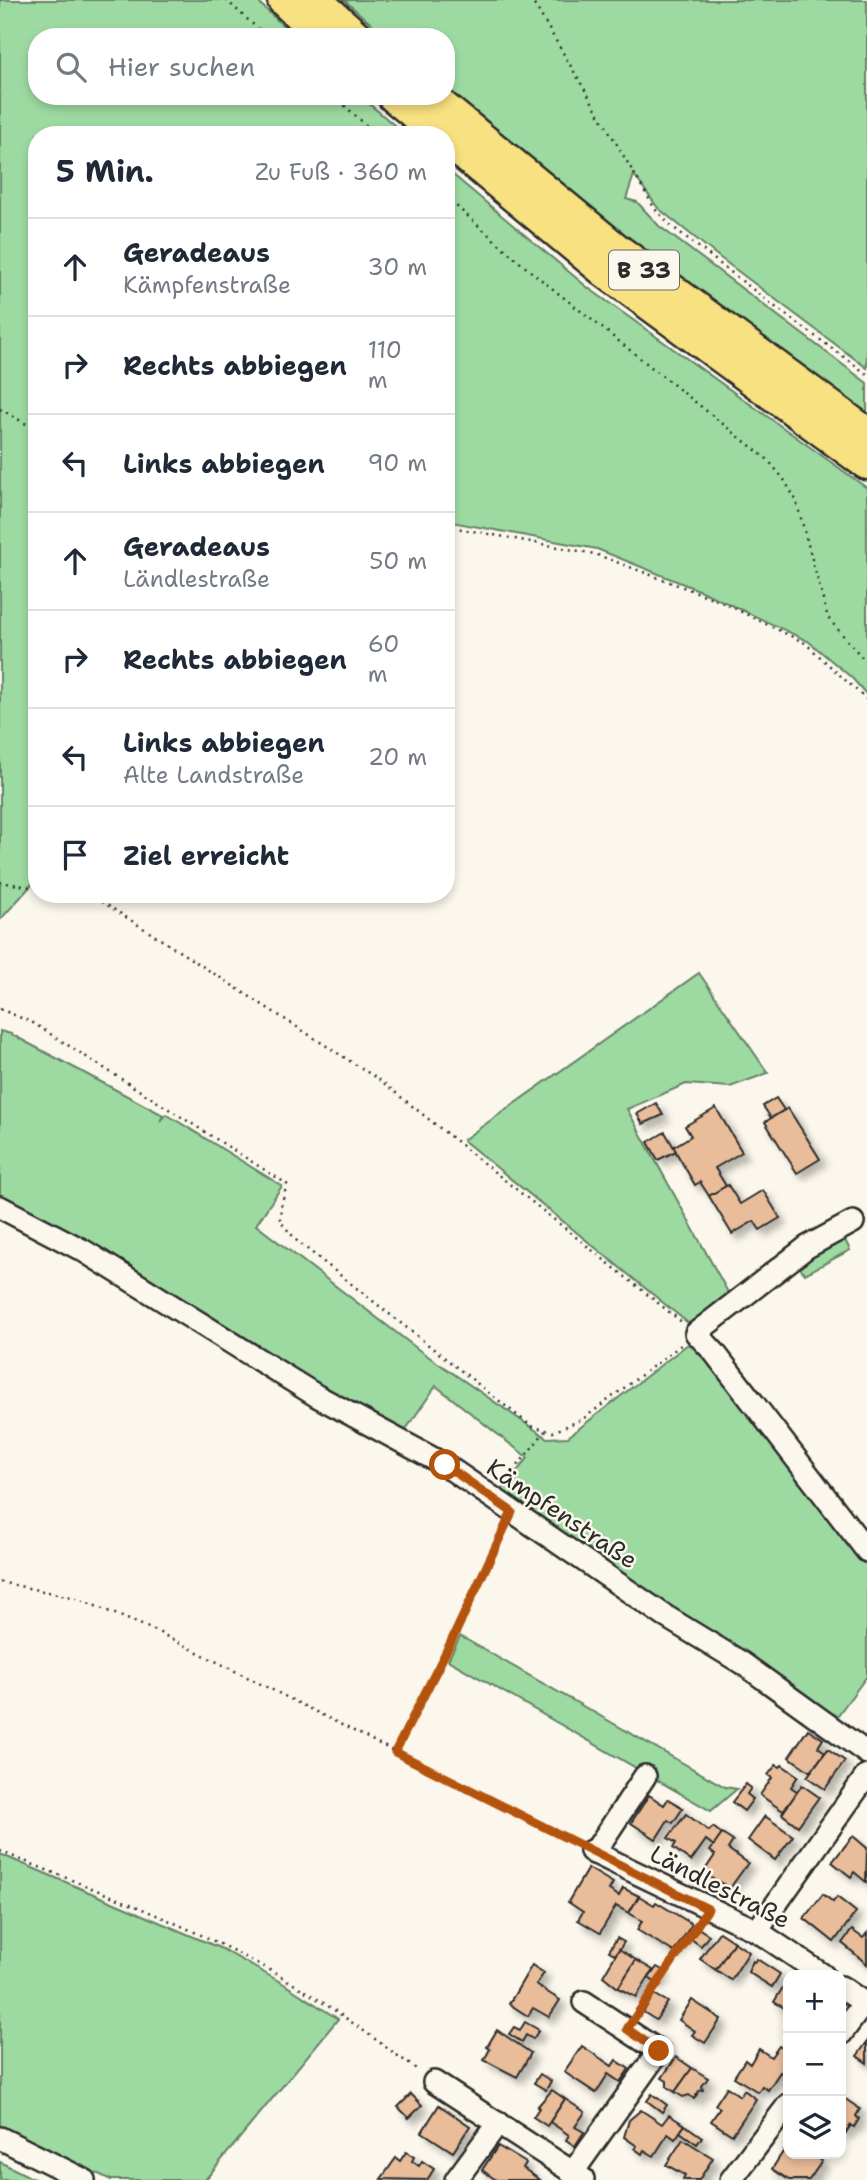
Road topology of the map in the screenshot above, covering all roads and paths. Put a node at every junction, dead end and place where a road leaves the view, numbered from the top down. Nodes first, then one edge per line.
1 (226, 0) edge
2 (284, 0) edge
3 (315, 0) edge
4 (529, 0) edge
5 (257, 28) edge
6 (314, 28) edge
7 (346, 28) edge
8 (344, 105) edge
9 (405, 105) edge
10 (440, 105) edge
11 (367, 126) edge
12 (430, 126) edge
13 (455, 146) edge
14 (455, 205) edge
15 (867, 374) edge
16 (0, 410) edge
17 (28, 425) edge
18 (867, 434) edge
19 (867, 463) edge
20 (455, 528) edge
21 (867, 663) edge
22 (867, 700) edge
23 (0, 882) edge
24 (28, 887) edge
25 (104, 903) edge
26 (0, 1009) edge
27 (0, 1207) edge
28 (853, 1222) dead end
29 (696, 1334) junction
30 (545, 1430) junction
31 (492, 1499) junction
32 (512, 1512) junction
33 (867, 1551) edge
34 (0, 1582) edge
35 (395, 1752) junction
36 (867, 1753) edge
37 (867, 1775) edge
38 (645, 1776) dead end
39 (0, 1851) edge
40 (592, 1852) junction
41 (708, 1909) junction
42 (757, 1931) junction
43 (816, 1970) edge
44 (846, 1990) edge
45 (584, 2002) dead end
46 (866, 2004) edge
47 (627, 2029) junction
48 (842, 2033) edge
49 (434, 2082) joint
50 (783, 2112) edge
51 (498, 2123) junction
52 (0, 2138) edge
53 (579, 2176) edge
54 (739, 2178) edge
55 (84, 2180) edge
56 (456, 2180) edge

1 - 5 path
2 - 6 highway
3 - 7 highway
4 - 15 path
8 - 11 path
9 - 12 highway
10 - 18 highway, B 33
13 - 19 highway, B 33
14 - 21 path
16 - 17 path
20 - 22 path
23 - 24 path
25 - 29 path
26 - 30 path
27 - 31 street, Kämpfenstraße
28 - 29 street
29 - 30 path
29 - 33 street
30 - 31 path
31 - 32 street, Kämpfenstraße
32 - 35 path
32 - 36 street, Kämpfenstraße
34 - 35 path
35 - 40 path
37 - 42 street
38 - 40 street
39 - 49 path
40 - 41 street, Ländlestraße
41 - 42 street, Ländlestraße
41 - 47 path
42 - 43 street, Ländlestraße
44 - 46 street
45 - 47 street
46 - 48 street
47 - 53 street
49 - 51 street
50 - 54 street
51 - 53 street
51 - 56 street
52 - 55 street

